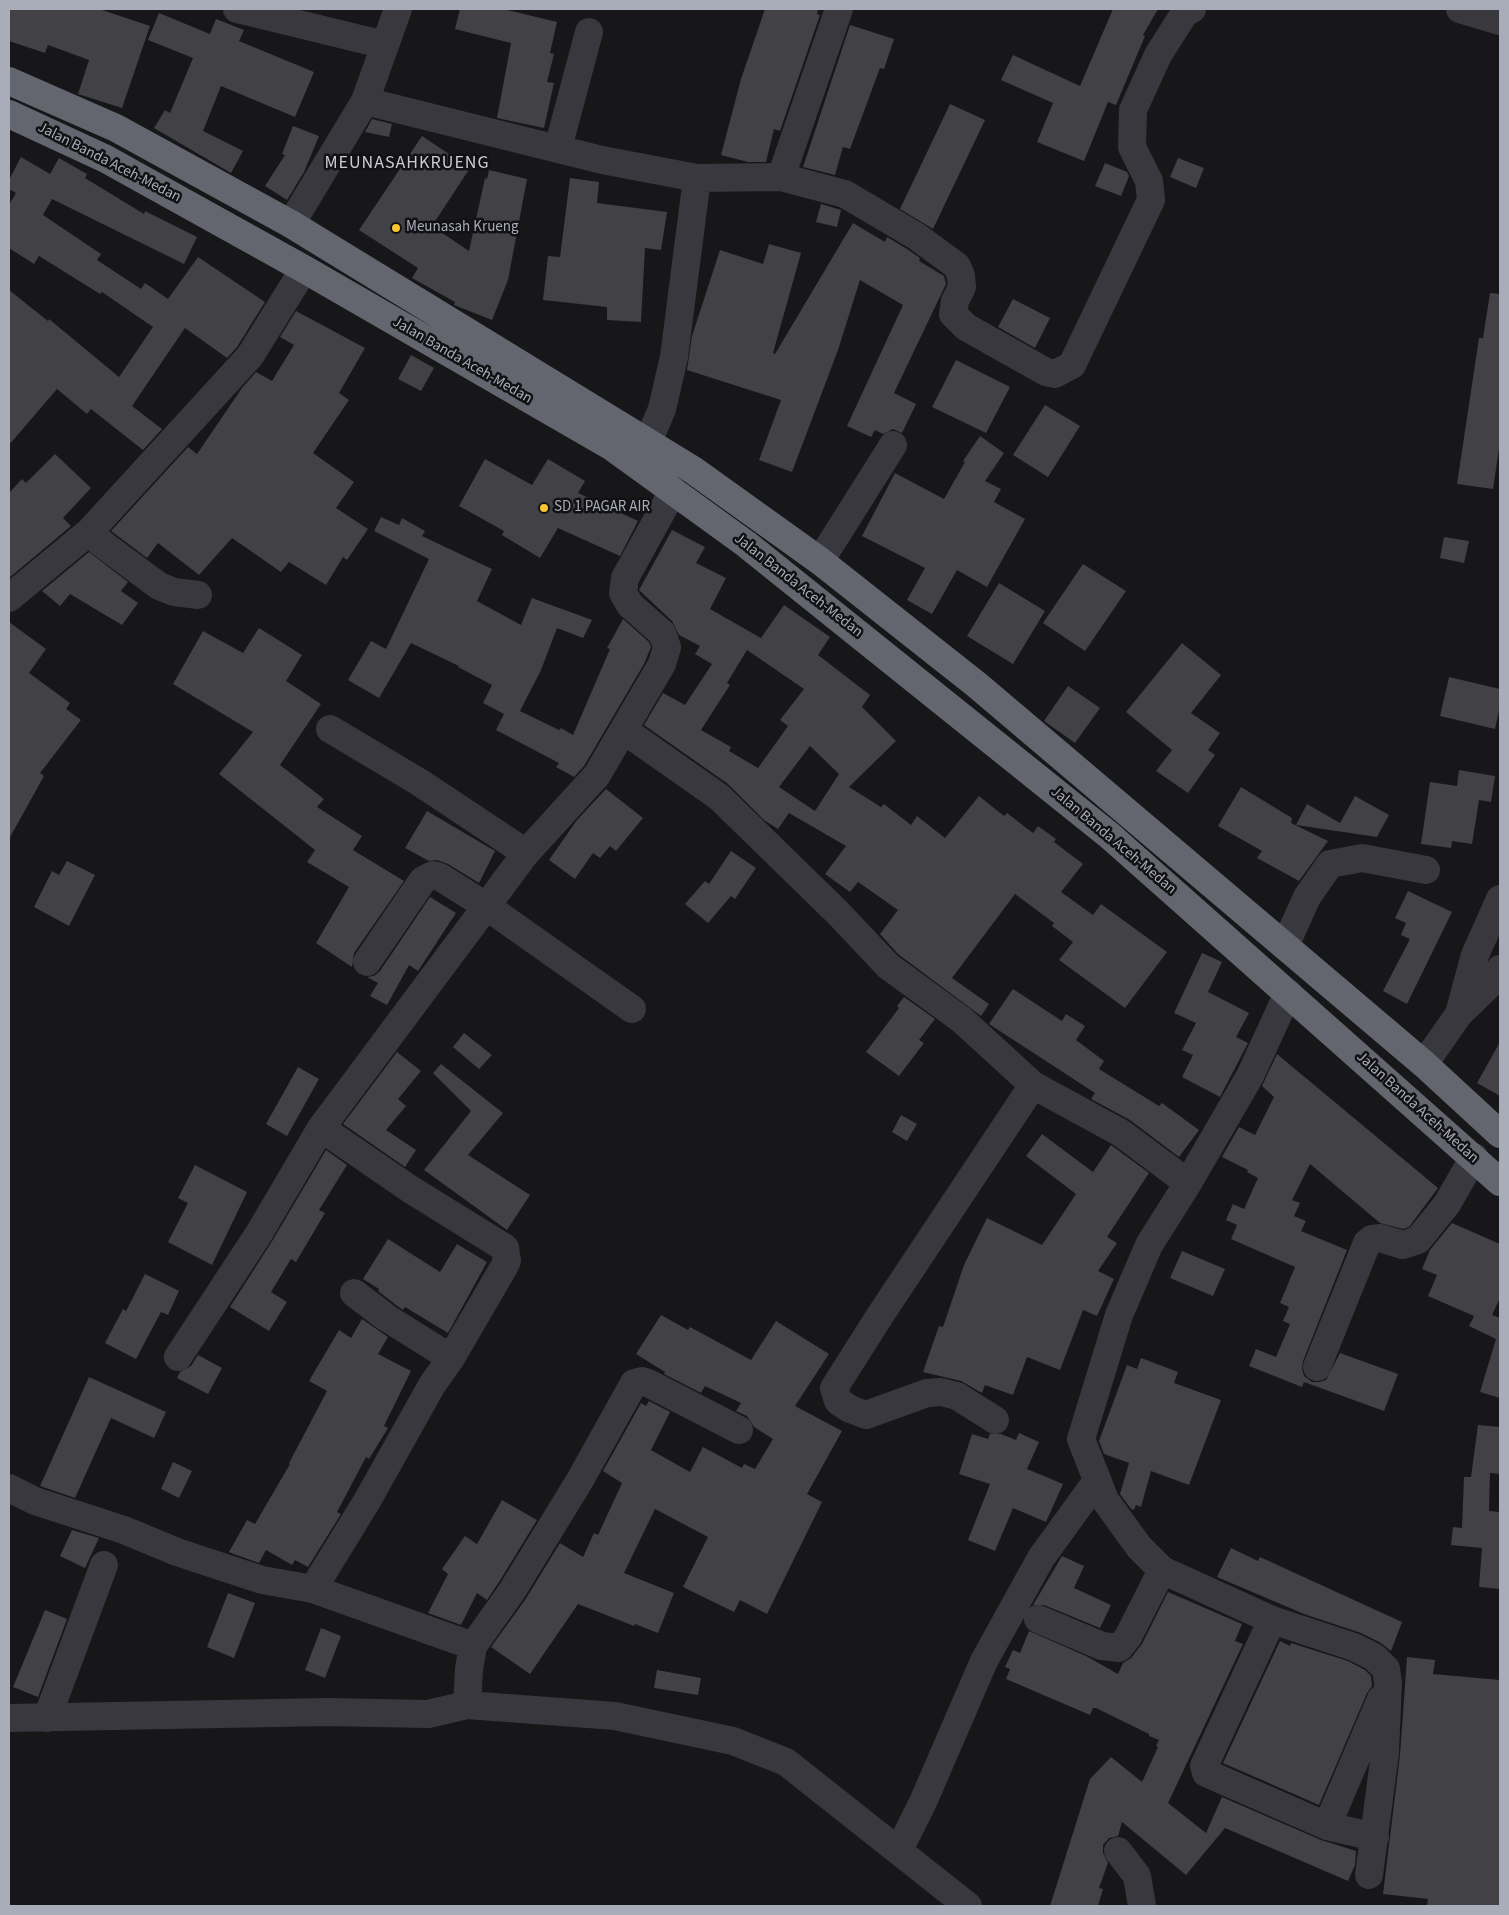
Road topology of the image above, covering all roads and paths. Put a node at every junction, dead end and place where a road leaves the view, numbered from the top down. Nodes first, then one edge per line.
1 (237, 9) edge
2 (398, 9) edge
3 (840, 9) edge
4 (1192, 9) edge
5 (1460, 9) edge
6 (1500, 21) edge
7 (589, 32) dead end
8 (385, 45) junction
9 (9, 81) edge
10 (365, 101) junction
11 (9, 114) edge
12 (558, 148) junction
13 (781, 177) junction
14 (697, 178) junction
15 (291, 224) junction
16 (304, 269) junction
17 (648, 442) junction
18 (893, 445) dead end
19 (673, 491) junction
20 (90, 532) junction
21 (820, 561) junction
22 (198, 595) dead end
23 (9, 598) edge
24 (330, 729) dead end
25 (624, 730) junction
26 (526, 853) junction
27 (1426, 870) dead end
28 (1500, 899) edge
29 (486, 906) junction
30 (1285, 946) junction
31 (367, 962) dead end
32 (1500, 968) edge
33 (1288, 994) junction
34 (632, 1009) dead end
35 (1459, 1014) junction
36 (1424, 1064) junction
37 (1033, 1085) junction
38 (321, 1128) junction
39 (1500, 1134) edge
40 (1474, 1158) junction
41 (1500, 1182) edge
42 (1188, 1184) junction
43 (354, 1293) dead end
44 (178, 1357) dead end
45 (452, 1358) junction
46 (1317, 1368) dead end
47 (995, 1420) dead end
48 (739, 1430) dead end
49 (1096, 1482) junction
50 (9, 1488) edge
51 (104, 1565) dead end
52 (1162, 1570) junction
53 (314, 1589) junction
54 (1038, 1619) dead end
55 (1272, 1620) junction
56 (473, 1646) junction
57 (1388, 1683) junction
58 (467, 1705) junction
59 (9, 1718) edge
60 (47, 1718) junction
61 (1327, 1826) junction
62 (1375, 1837) junction
63 (899, 1850) junction
64 (1118, 1851) dead end
65 (1369, 1875) dead end
66 (968, 1906) edge
67 (1142, 1906) edge

1 - 8 street
2 - 8 street
3 - 13 street
4 - 13 street
5 - 6 street
7 - 12 street
8 - 10 street
9 - 15 highway, Jalan Banda Aceh-Medan
10 - 12 street
10 - 15 street
11 - 16 highway, Jalan Banda Aceh-Medan
12 - 14 street
13 - 14 street
14 - 17 street
15 - 17 highway, Jalan Banda Aceh-Medan
16 - 19 highway, Jalan Banda Aceh-Medan
16 - 20 street
17 - 21 highway, Jalan Banda Aceh-Medan
18 - 21 street
19 - 25 street
19 - 33 highway, Jalan Banda Aceh-Medan
20 - 22 street
20 - 23 street
21 - 30 highway, Jalan Banda Aceh-Medan
24 - 26 street
25 - 26 street
25 - 37 street
26 - 29 street
27 - 30 street
28 - 35 street
29 - 31 street
29 - 34 street
29 - 38 street
30 - 36 highway, Jalan Banda Aceh-Medan
32 - 35 street
33 - 40 highway, Jalan Banda Aceh-Medan
33 - 42 street
35 - 36 street
36 - 39 highway, Jalan Banda Aceh-Medan
37 - 42 street
37 - 47 street
38 - 44 street
38 - 45 street
40 - 41 highway, Jalan Banda Aceh-Medan
40 - 46 street
42 - 49 street
43 - 45 street
45 - 53 street
48 - 56 street
49 - 52 street
49 - 63 street
50 - 53 street
51 - 60 street
52 - 54 street
52 - 55 street
53 - 56 street
55 - 57 street
55 - 61 street
56 - 58 street
57 - 61 street
57 - 62 street
58 - 60 street
58 - 63 street
59 - 60 street
61 - 62 street
62 - 65 street
63 - 66 street
64 - 67 street

